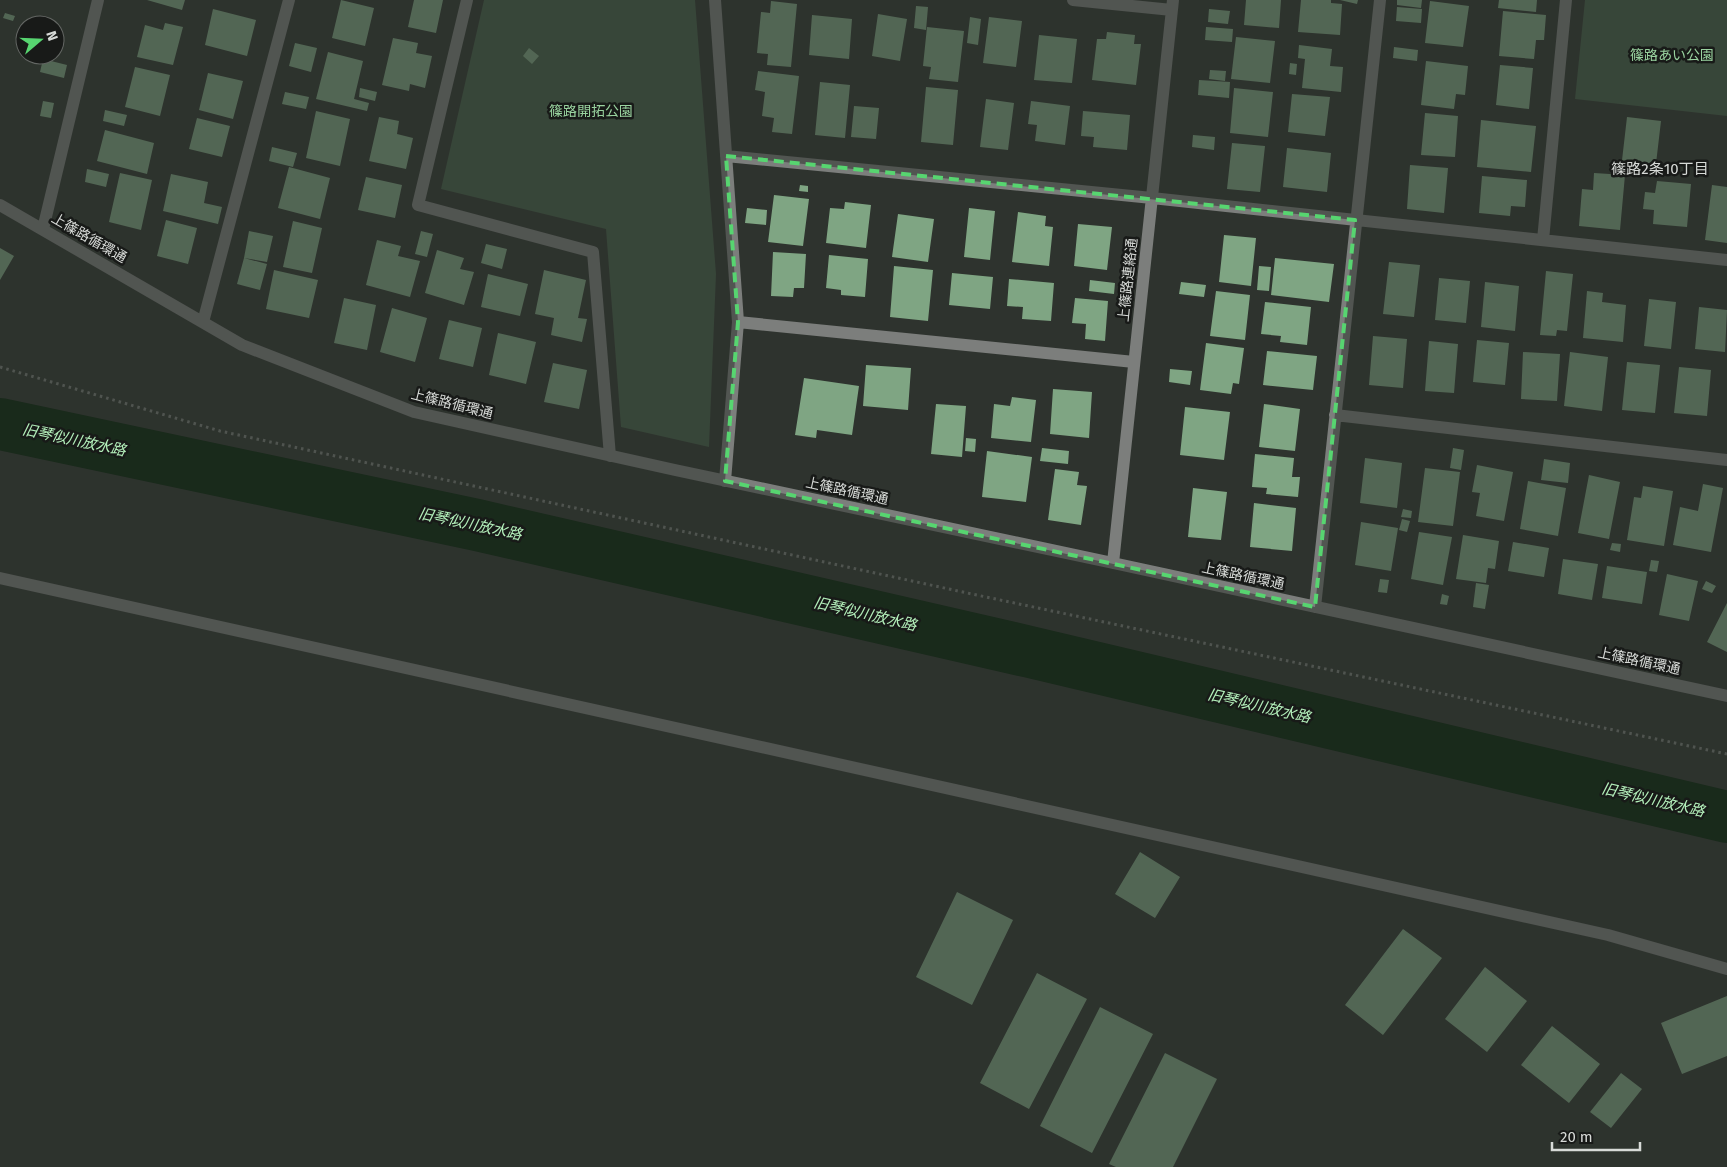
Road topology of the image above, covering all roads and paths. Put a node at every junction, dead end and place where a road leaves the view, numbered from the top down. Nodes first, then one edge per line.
1 (98, 0) edge
2 (289, 0) edge
3 (467, 0) edge
4 (715, 0) edge
5 (1073, 0) edge
6 (1380, 0) edge
7 (1566, 0) edge
8 (1172, 5) edge
9 (726, 156) junction
10 (1152, 198) junction
11 (0, 205) edge
12 (1355, 220) junction
13 (44, 229) junction
14 (1543, 240) junction
15 (1727, 260) edge
16 (203, 322) junction
17 (738, 322) junction
18 (1134, 362) junction
19 (0, 367) edge
20 (1335, 416) junction
21 (610, 456) junction
22 (1727, 460) edge
23 (725, 481) junction
24 (1113, 563) junction
25 (0, 578) edge
26 (1315, 607) junction
27 (1727, 696) edge
28 (1727, 754) edge
29 (1727, 969) edge

1 - 13 street
2 - 16 street
3 - 21 street
4 - 9 street
5 - 8 street
6 - 12 street
7 - 14 street
8 - 10 street, 上篠路連絡通
9 - 10 street
9 - 17 street
10 - 12 street
10 - 18 street, 上篠路連絡通
11 - 13 street, 上篠路循環通
12 - 14 street
12 - 20 street
13 - 16 street, 上篠路循環通
14 - 15 street
16 - 21 street, 上篠路循環通
17 - 18 street
17 - 23 street
18 - 24 street, 上篠路連絡通
19 - 28 path
20 - 22 street
20 - 26 street
21 - 23 street, 上篠路循環通
23 - 24 street, 上篠路循環通
24 - 26 street, 上篠路循環通
25 - 29 street
26 - 27 street, 上篠路循環通

